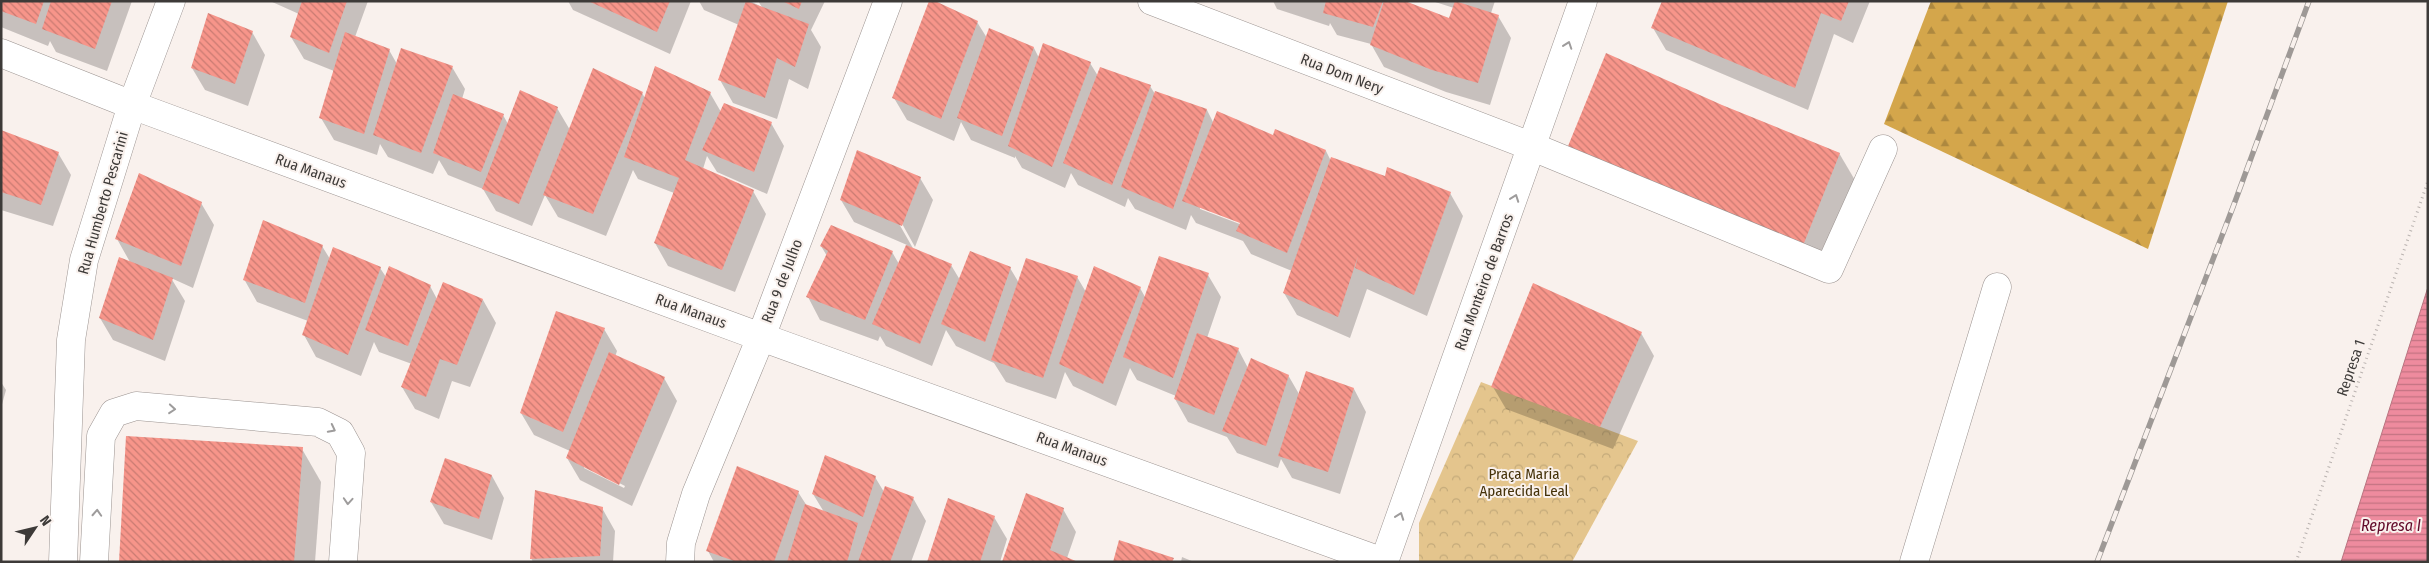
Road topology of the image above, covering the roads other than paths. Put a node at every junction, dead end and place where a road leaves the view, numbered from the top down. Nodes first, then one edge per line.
1 (170, 1) edge
2 (888, 1) edge
3 (1152, 1) edge
4 (1583, 1) edge
5 (1, 53) edge
6 (132, 105) junction
7 (1533, 147) junction
8 (1883, 149) dead end
9 (1997, 287) dead end
10 (761, 337) junction
11 (63, 562) edge
12 (94, 562) edge
13 (343, 562) edge
14 (680, 562) edge
15 (1384, 562) edge
16 (1914, 562) edge

1 - 6 street, Rua Humberto Pescarini
2 - 10 street, Rua 9 de Julho
3 - 7 street, Rua Dom Nery
7 -> 4 street, Rua Monteiro de Barros
5 - 6 street, Rua Manaus
6 - 10 street, Rua Manaus
6 - 11 street, Rua Humberto Pescarini
7 - 8 street, Rua Dom Nery
15 -> 7 street, Rua Monteiro de Barros
9 - 16 street
10 - 14 street, Rua 9 de Julho
10 - 15 street, Rua Manaus
12 -> 13 street

